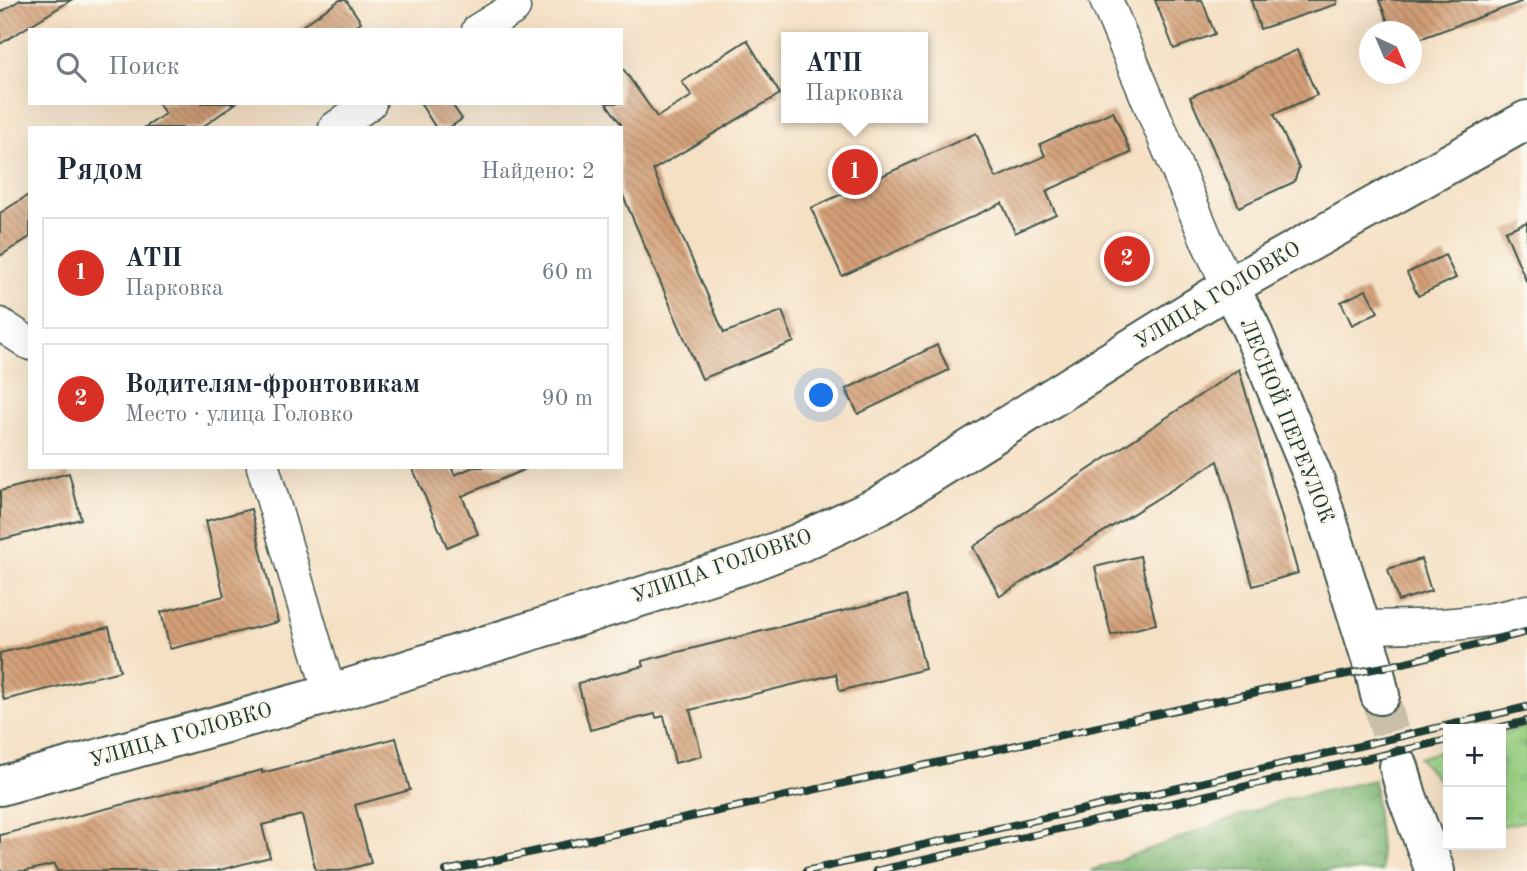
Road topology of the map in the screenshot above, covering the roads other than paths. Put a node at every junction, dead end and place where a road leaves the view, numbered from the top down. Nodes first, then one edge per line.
1 (1107, 0) edge
2 (514, 8) dead end
3 (481, 28) edge
4 (367, 105) edge
5 (1527, 120) edge
6 (338, 126) edge
7 (1229, 286) junction
8 (0, 324) edge
9 (28, 343) edge
10 (264, 469) edge
11 (1527, 611) edge
12 (1361, 627) junction
13 (330, 694) junction
14 (1380, 695) tunnel mouth
15 (1399, 767) tunnel mouth
16 (0, 786) edge
17 (1435, 871) edge

1 - 7 street, ЛЕСНОЙ ПЕРЕУЛОК
2 - 3 street
4 - 6 street
5 - 7 main road, УЛИЦА ГОЛОВКО
7 - 12 main road, ЛЕСНОЙ ПЕРЕУЛОК
7 - 13 main road, УЛИЦА ГОЛОВКО
8 - 9 street
10 - 13 street
11 - 12 street
12 - 14 main road, ЛЕСНОЙ ПЕРЕУЛОК
13 - 16 main road, УЛИЦА ГОЛОВКО
15 - 17 main road

